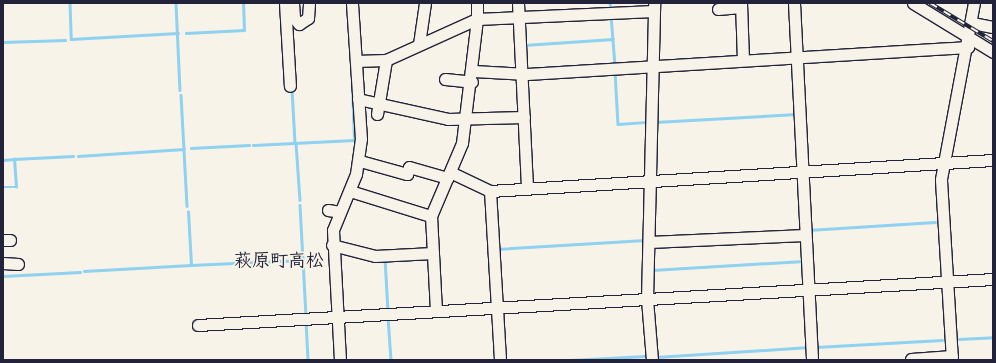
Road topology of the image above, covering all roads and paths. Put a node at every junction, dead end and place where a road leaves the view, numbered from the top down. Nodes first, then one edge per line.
1 (285, 3) edge
2 (293, 3) edge
3 (309, 3) edge
4 (352, 3) edge
5 (425, 3) edge
6 (477, 3) edge
7 (518, 3) edge
8 (794, 3) edge
9 (913, 3) edge
10 (974, 3) edge
11 (741, 5) edge
12 (654, 7) edge
13 (718, 9) dead end
14 (518, 18) junction
15 (477, 19) junction
16 (972, 23) junction
17 (993, 27) edge
18 (968, 42) junction
19 (419, 44) junction
20 (993, 52) edge
21 (796, 57) junction
22 (743, 59) junction
23 (386, 60) junction
24 (356, 61) junction
25 (653, 66) junction
26 (522, 73) junction
27 (472, 76) junction
28 (445, 79) dead end
29 (290, 86) dead end
30 (358, 99) junction
31 (378, 108) junction
32 (524, 117) junction
33 (466, 120) junction
34 (993, 160) edge
35 (360, 161) junction
36 (943, 163) junction
37 (802, 173) junction
38 (448, 175) junction
39 (650, 180) junction
40 (528, 187) junction
41 (350, 191) junction
42 (490, 191) junction
43 (328, 210) dead end
44 (340, 212) junction
45 (431, 216) junction
46 (805, 235) junction
47 (649, 242) junction
48 (332, 245) junction
49 (433, 253) junction
50 (3, 263) edge
51 (18, 264) dead end
52 (993, 279) edge
53 (947, 281) junction
54 (809, 291) junction
55 (647, 300) junction
56 (497, 308) junction
57 (436, 311) junction
58 (338, 317) junction
59 (198, 325) dead end
60 (952, 358) edge
61 (911, 359) dead end
62 (340, 360) edge
63 (500, 360) edge
64 (652, 360) edge
65 (812, 360) edge

1 - 29 street
2 - 3 street
4 - 24 street
5 - 19 street
6 - 15 street
7 - 14 street
8 - 21 street
9 - 18 street
10 - 16 street
11 - 13 street
11 - 22 street
12 - 14 street
12 - 25 street
14 - 15 street
14 - 26 street
15 - 19 street
15 - 27 street
16 - 17 street
16 - 18 street
18 - 20 street
18 - 21 street
18 - 36 street
19 - 23 street
21 - 22 street
21 - 37 street
22 - 25 street
23 - 24 street
23 - 31 street
24 - 30 street
25 - 26 street
25 - 39 street
26 - 27 street
26 - 32 street
27 - 28 street
27 - 33 street
30 - 31 street
30 - 35 street
31 - 33 street
32 - 33 street
32 - 40 street
33 - 38 street
34 - 36 street
35 - 38 street
35 - 41 street
36 - 37 street
36 - 53 street
37 - 39 street
37 - 46 street
38 - 42 street
38 - 45 street
39 - 40 street
39 - 47 street
40 - 42 street
41 - 44 street
41 - 45 street
42 - 56 street
43 - 44 street
44 - 48 street
45 - 49 street
46 - 47 street
46 - 54 street
47 - 55 street
48 - 49 street
48 - 58 street
49 - 57 street
50 - 51 street
52 - 53 street
53 - 54 street
53 - 60 street
54 - 55 street
54 - 65 street
55 - 56 street
55 - 64 street
56 - 57 street
56 - 63 street
57 - 58 street
58 - 59 street
58 - 62 street
60 - 61 street

